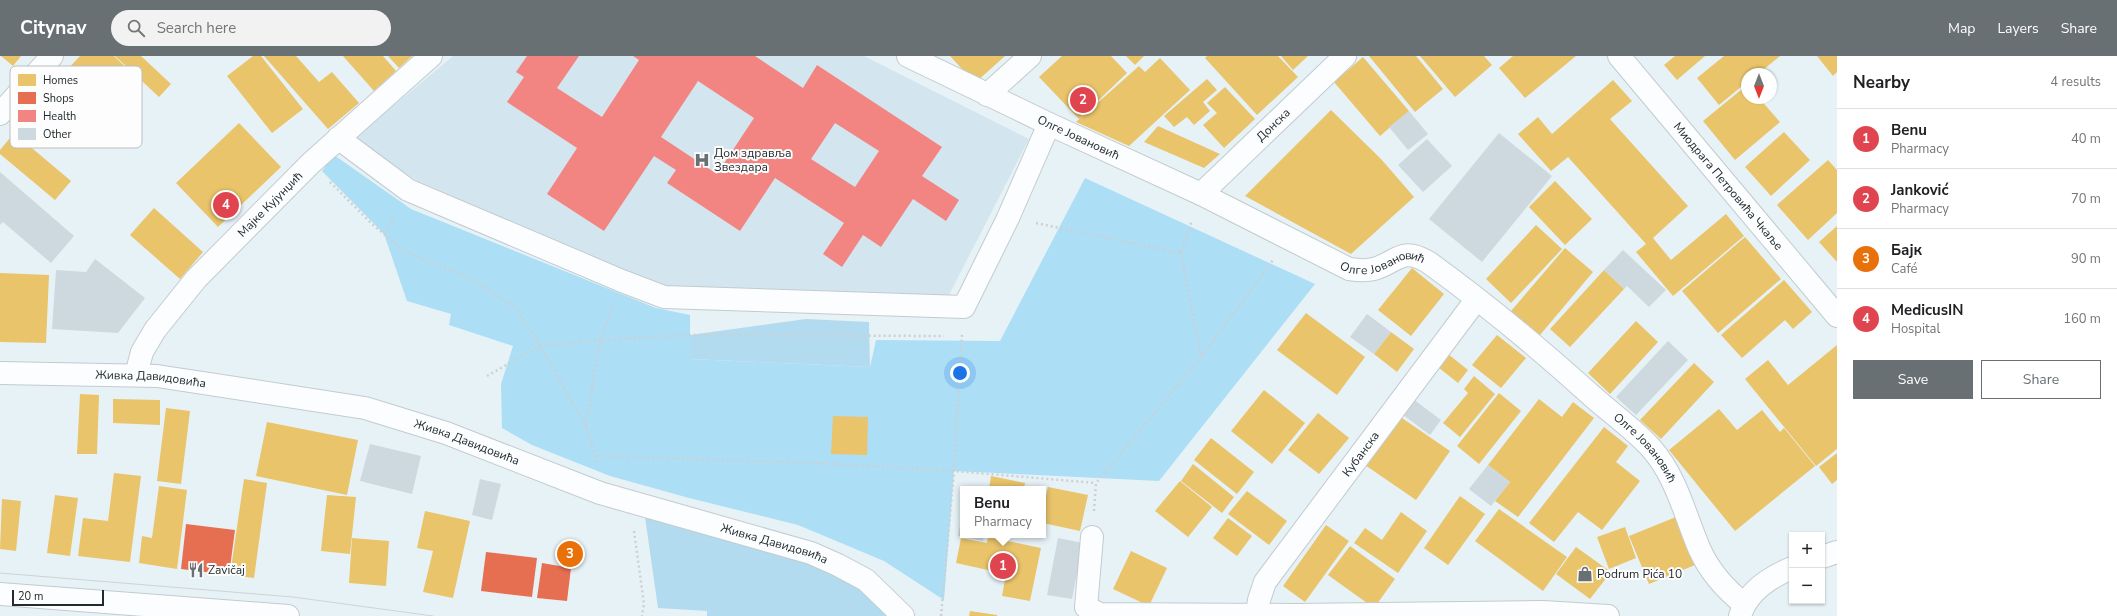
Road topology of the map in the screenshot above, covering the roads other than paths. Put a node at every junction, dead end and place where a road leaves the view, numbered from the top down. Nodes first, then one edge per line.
1 (52, 56) edge
2 (431, 56) edge
3 (908, 56) edge
4 (1030, 56) edge
5 (1345, 56) edge
6 (1619, 56) edge
7 (42, 66) edge
8 (987, 95) junction
9 (10, 99) edge
10 (2, 107) edge
11 (1049, 124) junction
12 (338, 138) junction
13 (1201, 194) junction
14 (1476, 300) junction
15 (1837, 316) edge
16 (0, 373) edge
17 (136, 375) junction
18 (1092, 537) dead end
19 (1837, 552) edge
20 (1825, 556) edge
21 (1789, 570) edge
22 (0, 594) edge
23 (1742, 610) edge
24 (1257, 614) junction
25 (288, 616) edge
26 (903, 616) edge
27 (1608, 616) edge

1 - 7 street
2 - 12 street, Мајке Кујунџић
3 - 8 street, Олге Јовановић
4 - 8 street
5 - 13 street, Донска
6 - 15 street, Миодрага Петровића Чкаље
8 - 11 street, Олге Јовановић
9 - 10 street
11 - 12 street
11 - 13 street, Олге Јовановић
12 - 17 street, Мајке Кујунџић
13 - 14 street, Олге Јовановић
14 - 23 street, Олге Јовановић
14 - 24 street, Кубанска
16 - 17 street, Живка Давидовића
17 - 26 street, Живка Давидовића
18 - 24 street
19 - 20 street
21 - 23 street
22 - 25 street
24 - 27 street

